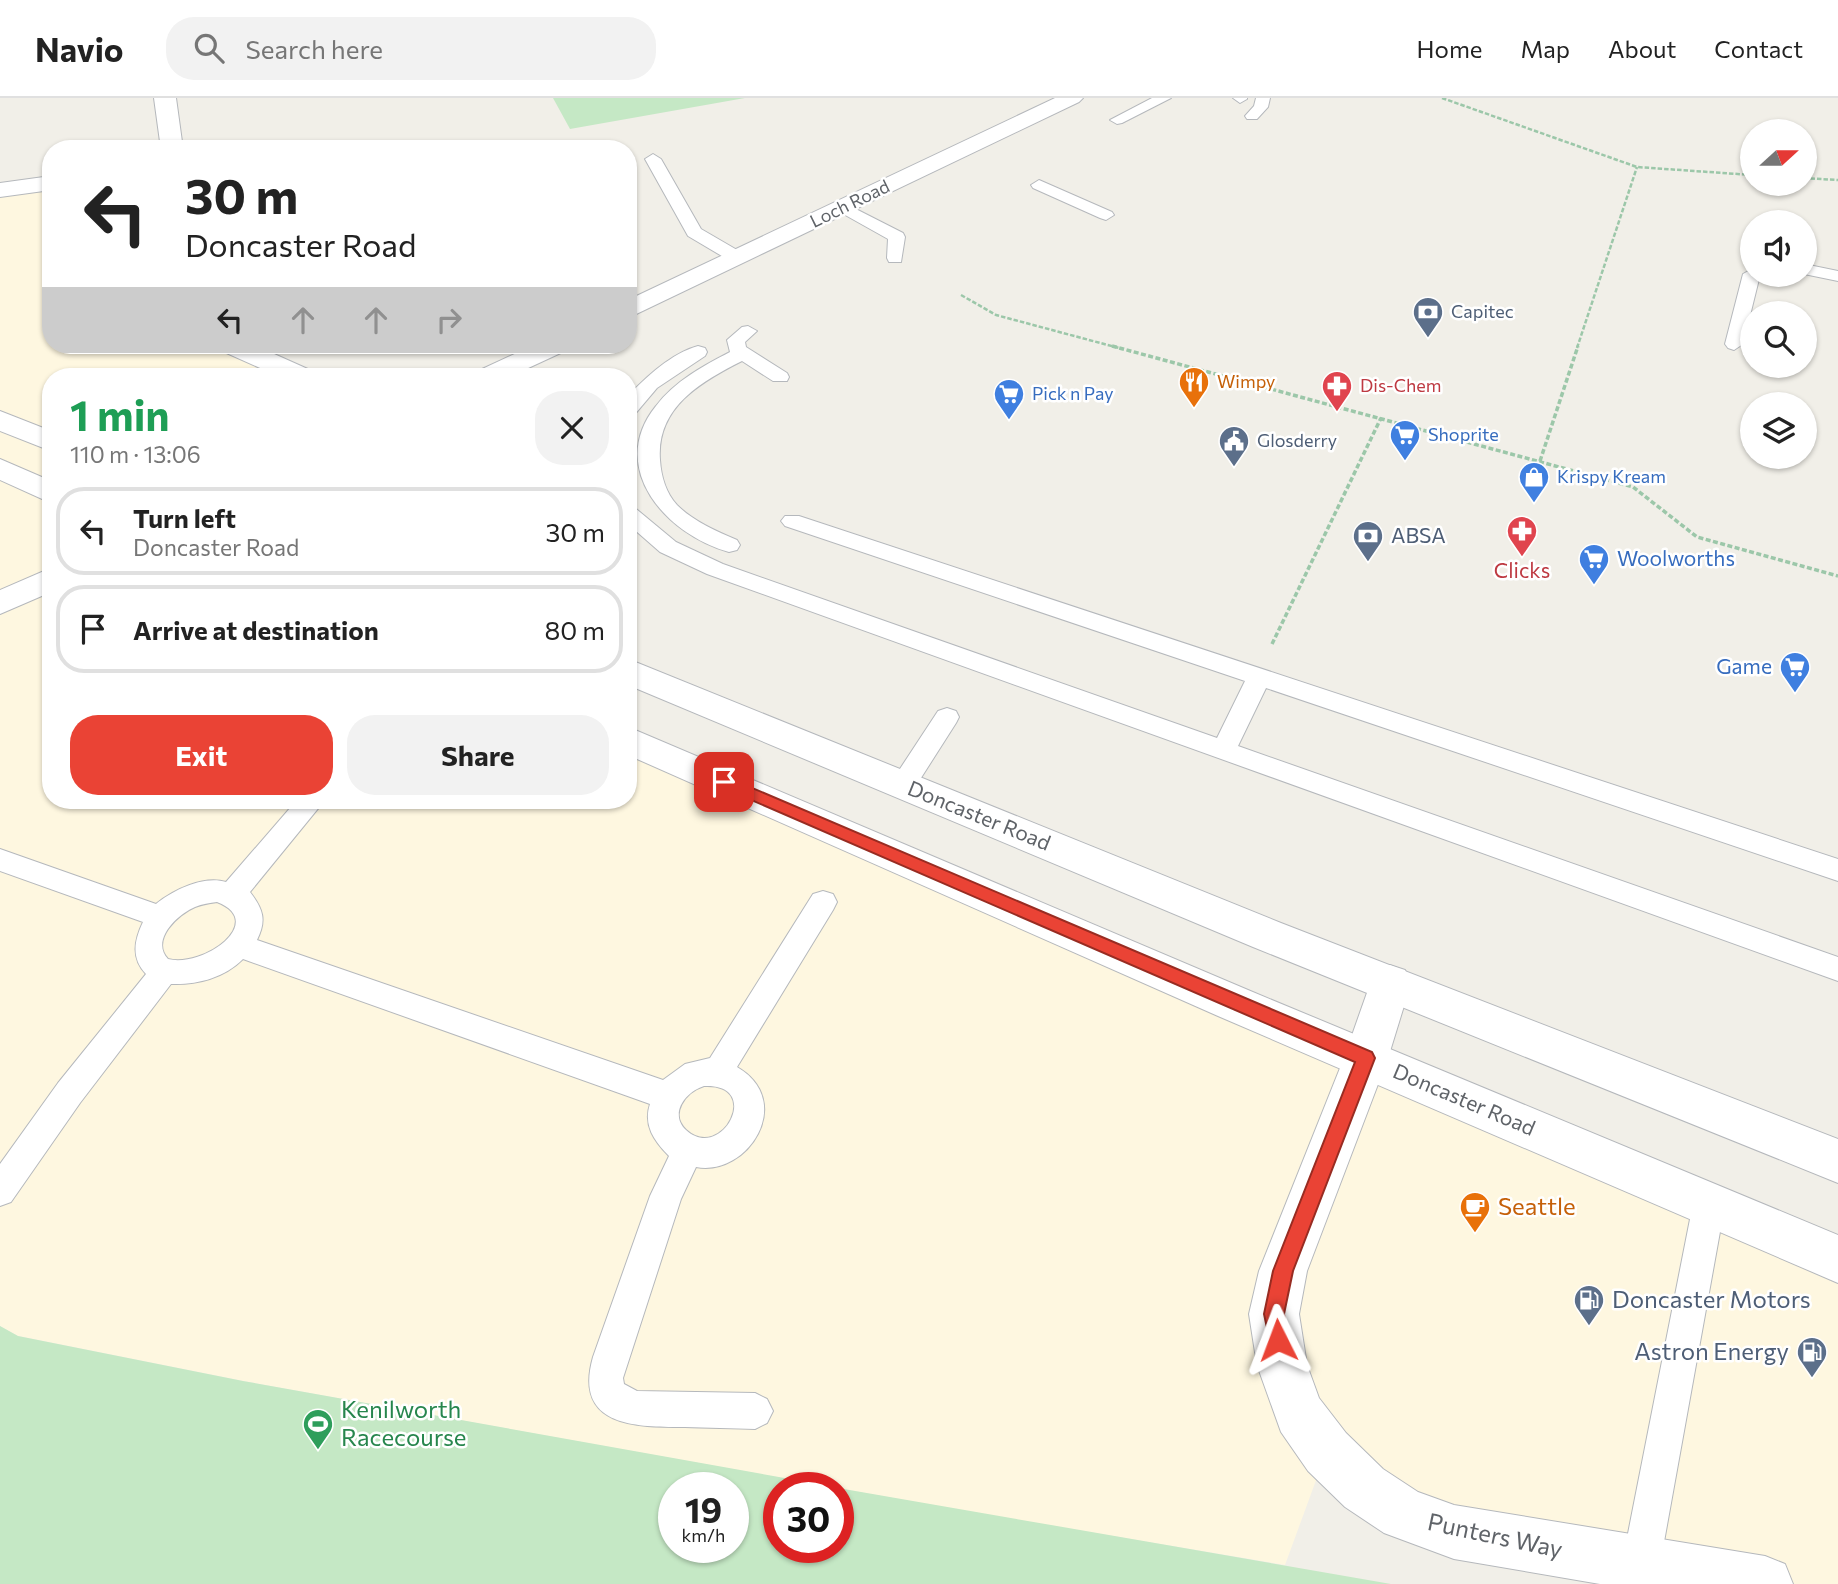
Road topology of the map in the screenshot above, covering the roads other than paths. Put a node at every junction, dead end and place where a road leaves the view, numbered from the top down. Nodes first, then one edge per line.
1 (1072, 98) edge
2 (1164, 98) edge
3 (1263, 98) edge
4 (170, 99) edge
5 (1252, 116) dead end
6 (1117, 120) dead end
7 (172, 140) edge
8 (653, 159) dead end
9 (42, 184) edge
10 (1039, 185) dead end
11 (0, 190) edge
12 (844, 208) junction
13 (1106, 215) dead end
14 (738, 258) junction
15 (895, 258) dead end
16 (1817, 272) edge
17 (1838, 276) edge
18 (1749, 287) edge
19 (637, 306) edge
20 (748, 331) dead end
21 (1734, 344) dead end
22 (698, 352) dead end
23 (743, 353) junction
24 (252, 354) edge
25 (536, 354) edge
26 (282, 368) edge
27 (507, 368) edge
28 (780, 377) dead end
29 (637, 396) edge
30 (0, 420) edge
31 (42, 438) edge
32 (0, 468) edge
33 (42, 489) edge
34 (637, 521) edge
35 (792, 521) dead end
36 (729, 545) dead end
37 (42, 583) edge
38 (0, 603) edge
39 (637, 675) edge
40 (1259, 677) junction
41 (947, 717) dead end
42 (637, 744) edge
43 (1224, 750) junction
44 (903, 785) junction
45 (304, 809) edge
46 (0, 860) edge
47 (1838, 870) edge
48 (232, 894) junction
49 (823, 902) dead end
50 (160, 917) junction
51 (240, 946) junction
52 (1838, 969) edge
53 (165, 971) junction
54 (1390, 983) junction
55 (1366, 1058) junction
56 (718, 1072) junction
57 (668, 1096) junction
58 (688, 1150) junction
59 (1838, 1161) edge
60 (0, 1191) edge
61 (1709, 1204) junction
62 (1838, 1259) edge
63 (755, 1411) dead end
64 (1641, 1564) junction
65 (1765, 1584) edge

1 - 12 street, Loch Road
2 - 6 lane
3 - 5 lane
4 - 7 street
8 - 14 lane
9 - 11 street
10 - 13 lane
12 - 14 street, Loch Road
12 - 15 lane
14 - 19 street, Loch Road
16 - 17 lane
18 - 21 lane
20 - 23 lane
22 - 29 lane
23 - 28 lane
23 - 36 lane
24 - 26 street
25 - 27 street
30 - 31 street
32 - 33 street
34 - 43 lane
35 - 40 lane
37 - 38 street
39 - 44 street, Doncaster Road
40 - 43 lane
40 - 47 lane
41 - 44 lane
42 - 55 street, Doncaster Road
43 - 52 lane
44 - 54 street, Doncaster Road
45 - 48 lane
46 - 50 lane
48 - 50 lane
48 - 51 lane
49 - 56 lane
50 - 53 lane
51 - 53 lane
51 - 57 lane
53 - 60 lane
54 - 55 street, Punters Way
54 - 59 street, Doncaster Road
55 - 61 street, Doncaster Road
55 - 64 street, Punters Way
56 - 57 lane
56 - 58 lane
57 - 58 lane
58 - 63 lane
61 - 62 street, Doncaster Road
61 - 64 lane
64 - 65 street, Punters Way

